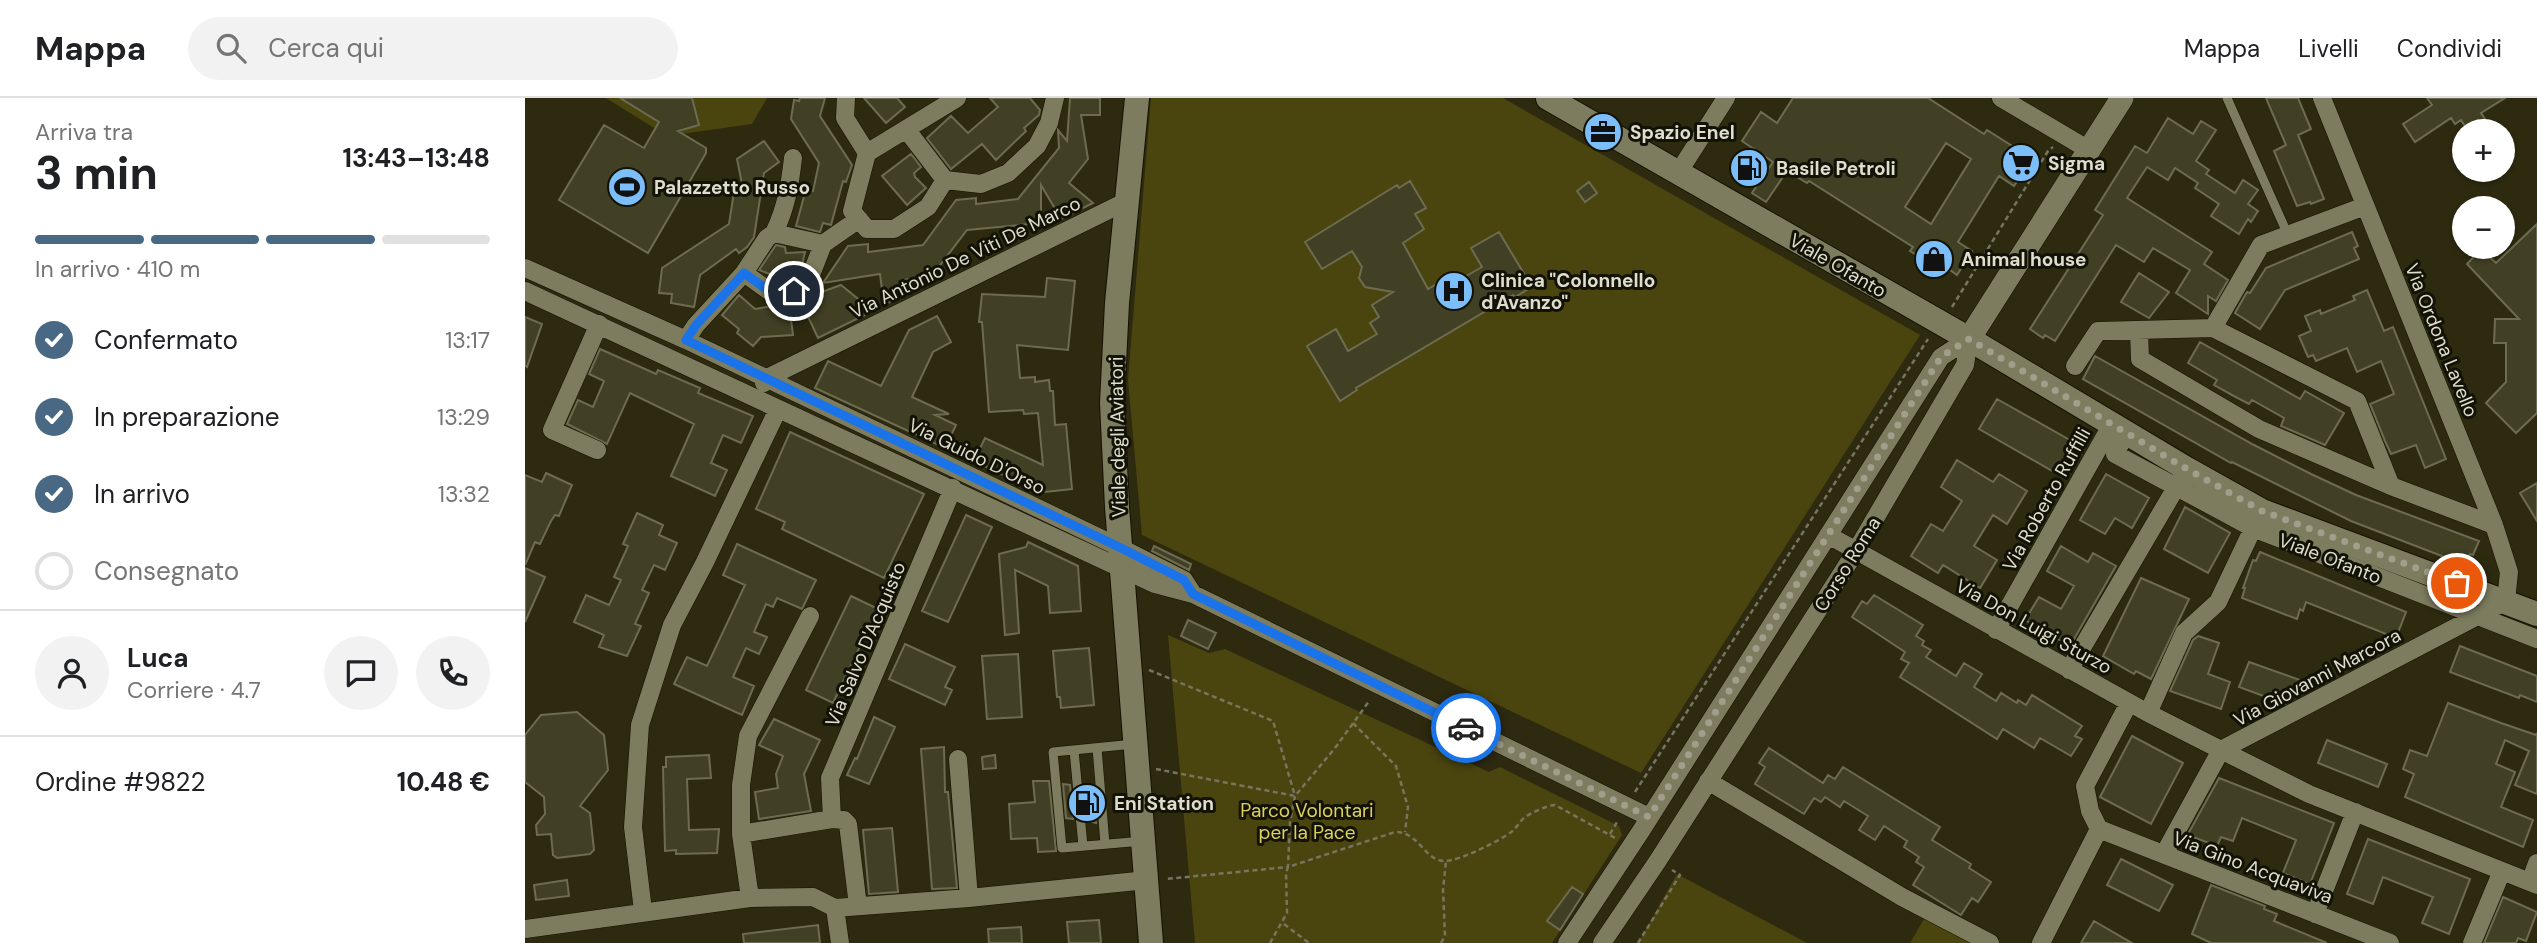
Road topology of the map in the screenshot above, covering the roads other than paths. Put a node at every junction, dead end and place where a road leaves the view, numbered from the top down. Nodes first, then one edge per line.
1 (846, 98) edge
2 (1055, 98) edge
3 (1137, 98) edge
4 (1548, 98) edge
5 (1726, 98) edge
6 (2001, 98) edge
7 (2122, 98) edge
8 (2227, 98) edge
9 (2322, 98) edge
10 (951, 99) edge
11 (906, 129) junction
12 (2089, 150) junction
13 (867, 153) junction
14 (793, 158) dead end
15 (1678, 173) junction
16 (946, 180) junction
17 (1127, 201) junction
18 (2365, 206) junction
19 (859, 219) junction
20 (774, 233) junction
21 (2288, 235) junction
22 (823, 244) junction
23 (525, 268) edge
24 (744, 273) junction
25 (525, 291) edge
26 (582, 294) junction
27 (624, 312) junction
28 (573, 313) junction
29 (607, 328) junction
30 (2213, 328) junction
31 (2139, 331) junction
32 (1969, 339) junction
33 (686, 340) junction
34 (2075, 366) dead end
35 (767, 378) junction
36 (756, 399) junction
37 (816, 402) junction
38 (778, 409) junction
39 (806, 422) junction
40 (2119, 429) junction
41 (597, 450) dead end
42 (943, 463) junction
43 (2181, 478) junction
44 (935, 480) junction
45 (985, 483) junction
46 (2391, 486) junction
47 (953, 488) junction
48 (978, 500) junction
49 (2258, 519) junction
50 (2494, 525) junction
51 (1828, 535) junction
52 (1856, 551) junction
53 (1121, 558) junction
54 (2506, 601) junction
55 (2537, 614) edge
56 (810, 616) dead end
57 (2477, 616) junction
58 (1996, 630) junction
59 (2537, 639) edge
60 (2069, 670) junction
61 (2129, 703) junction
62 (2148, 713) junction
63 (1097, 748) junction
64 (1074, 750) junction
65 (2221, 750) junction
66 (1137, 755) junction
67 (958, 759) dead end
68 (1708, 781) junction
69 (1660, 800) junction
70 (2355, 812) junction
71 (1687, 814) junction
72 (832, 818) junction
73 (1645, 824) junction
74 (2099, 829) junction
75 (741, 834) junction
76 (1144, 841) junction
77 (1105, 844) junction
78 (1083, 846) junction
79 (1667, 846) junction
80 (2164, 855) junction
81 (2537, 863) edge
82 (2502, 871) junction
83 (1147, 880) junction
84 (2533, 884) edge
85 (750, 898) junction
86 (969, 898) junction
87 (858, 906) junction
88 (835, 908) junction
89 (643, 911) junction
90 (2315, 914) junction
91 (525, 929) edge
92 (840, 943) edge
93 (1151, 943) edge
94 (1567, 943) edge
95 (1602, 943) edge
96 (1990, 943) edge
97 (2041, 943) edge
98 (2390, 943) edge
99 (2472, 943) edge

1 - 13 street
2 - 16 street
3 - 17 main road, Viale degli Aviatori
4 - 15 main road, Viale Ofanto
5 - 15 street
6 - 12 street
7 - 12 street, Corso Roma
8 - 21 lane
9 - 18 street, Via Ordona Lavello
10 - 11 street
11 - 13 street
11 - 16 street
12 - 32 street, Corso Roma
13 - 19 street
14 - 20 street
15 - 32 main road, Viale Ofanto
16 - 19 street
17 - 35 street, Via Antonio De Viti De Marco
17 - 53 main road, Viale degli Aviatori
18 - 21 street
18 - 50 street, Via Ordona Lavello
19 - 22 street
20 - 22 street
20 - 24 street
21 - 30 street
22 - 24 street
23 - 26 street, Via Guido D'Orso
24 - 33 street
25 - 28 street, Via Guido D'Orso
26 - 27 street, Via Guido D'Orso
26 - 28 lane
27 - 29 lane
27 - 33 street, Via Guido D'Orso
28 - 29 street, Via Guido D'Orso
29 - 36 street, Via Guido D'Orso
29 - 41 street
30 - 31 street
30 - 46 street
31 - 34 street
31 - 46 street
32 - 40 main road, Viale Ofanto
32 - 51 street, Corso Roma
32 - 52 street, Corso Roma
33 - 35 street, Via Guido D'Orso
35 - 36 street
35 - 37 street, Via Guido D'Orso
36 - 38 street, Via Guido D'Orso
37 - 39 lane
37 - 42 street, Via Guido D'Orso
38 - 39 street, Via Guido D'Orso
38 - 89 street
39 - 44 street, Via Guido D'Orso
40 - 43 main road, Viale Ofanto
40 - 58 street, Via Roberto Ruffilli
42 - 44 lane
42 - 45 street, Via Guido D'Orso
43 - 49 main road, Viale Ofanto
43 - 60 street
44 - 47 street, Via Guido D'Orso
45 - 48 lane
45 - 53 street, Via Guido D'Orso
46 - 50 street
47 - 48 street, Via Guido D'Orso
47 - 72 street, Via Salvo D'Acquisto
48 - 53 street, Via Guido D'Orso
49 - 54 main road, Viale Ofanto
49 - 57 street, Viale Ofanto
49 - 62 street
50 - 54 street, Via Ordona Lavello
51 - 52 street, Via Don Luigi Sturzo
51 - 69 street, Corso Roma
52 - 58 street, Via Don Luigi Sturzo
52 - 68 street, Corso Roma
53 - 66 main road, Viale degli Aviatori
53 - 73 street
54 - 55 main road, Viale Ofanto
54 - 57 street, Via Giovanni Marcora
56 - 75 street
57 - 59 street, Viale Ofanto
57 - 65 street, Via Giovanni Marcora
58 - 60 street, Via Don Luigi Sturzo
60 - 61 street, Via Don Luigi Sturzo
61 - 62 street, Via Don Luigi Sturzo
61 - 74 street
62 - 65 street, Via Don Luigi Sturzo
63 - 64 lane
63 - 66 lane
63 - 77 lane
64 - 78 lane
64 - 78 lane
65 - 70 street, Via Don Luigi Sturzo
65 - 80 street
66 - 76 main road, Viale degli Aviatori
67 - 86 street
68 - 71 street, Corso Roma
68 - 96 street
69 - 71 street
69 - 73 street, Corso Roma
70 - 82 street, Via Don Luigi Sturzo
70 - 90 street
71 - 79 street, Corso Roma
72 - 75 street
72 - 87 street
73 - 79 street
73 - 94 street, Corso Roma
74 - 80 street, Via Gino Acquaviva
74 - 97 street
75 - 85 street
76 - 77 lane
76 - 83 main road, Viale degli Aviatori
77 - 78 lane
79 - 95 street, Corso Roma
80 - 90 street, Via Gino Acquaviva
81 - 84 street
82 - 84 street, Via Don Luigi Sturzo
82 - 99 street
83 - 86 street
83 - 93 main road, Viale degli Aviatori
85 - 88 street
85 - 89 street
86 - 87 street
87 - 88 street
88 - 92 street
89 - 91 street
90 - 98 street, Via Gino Acquaviva

